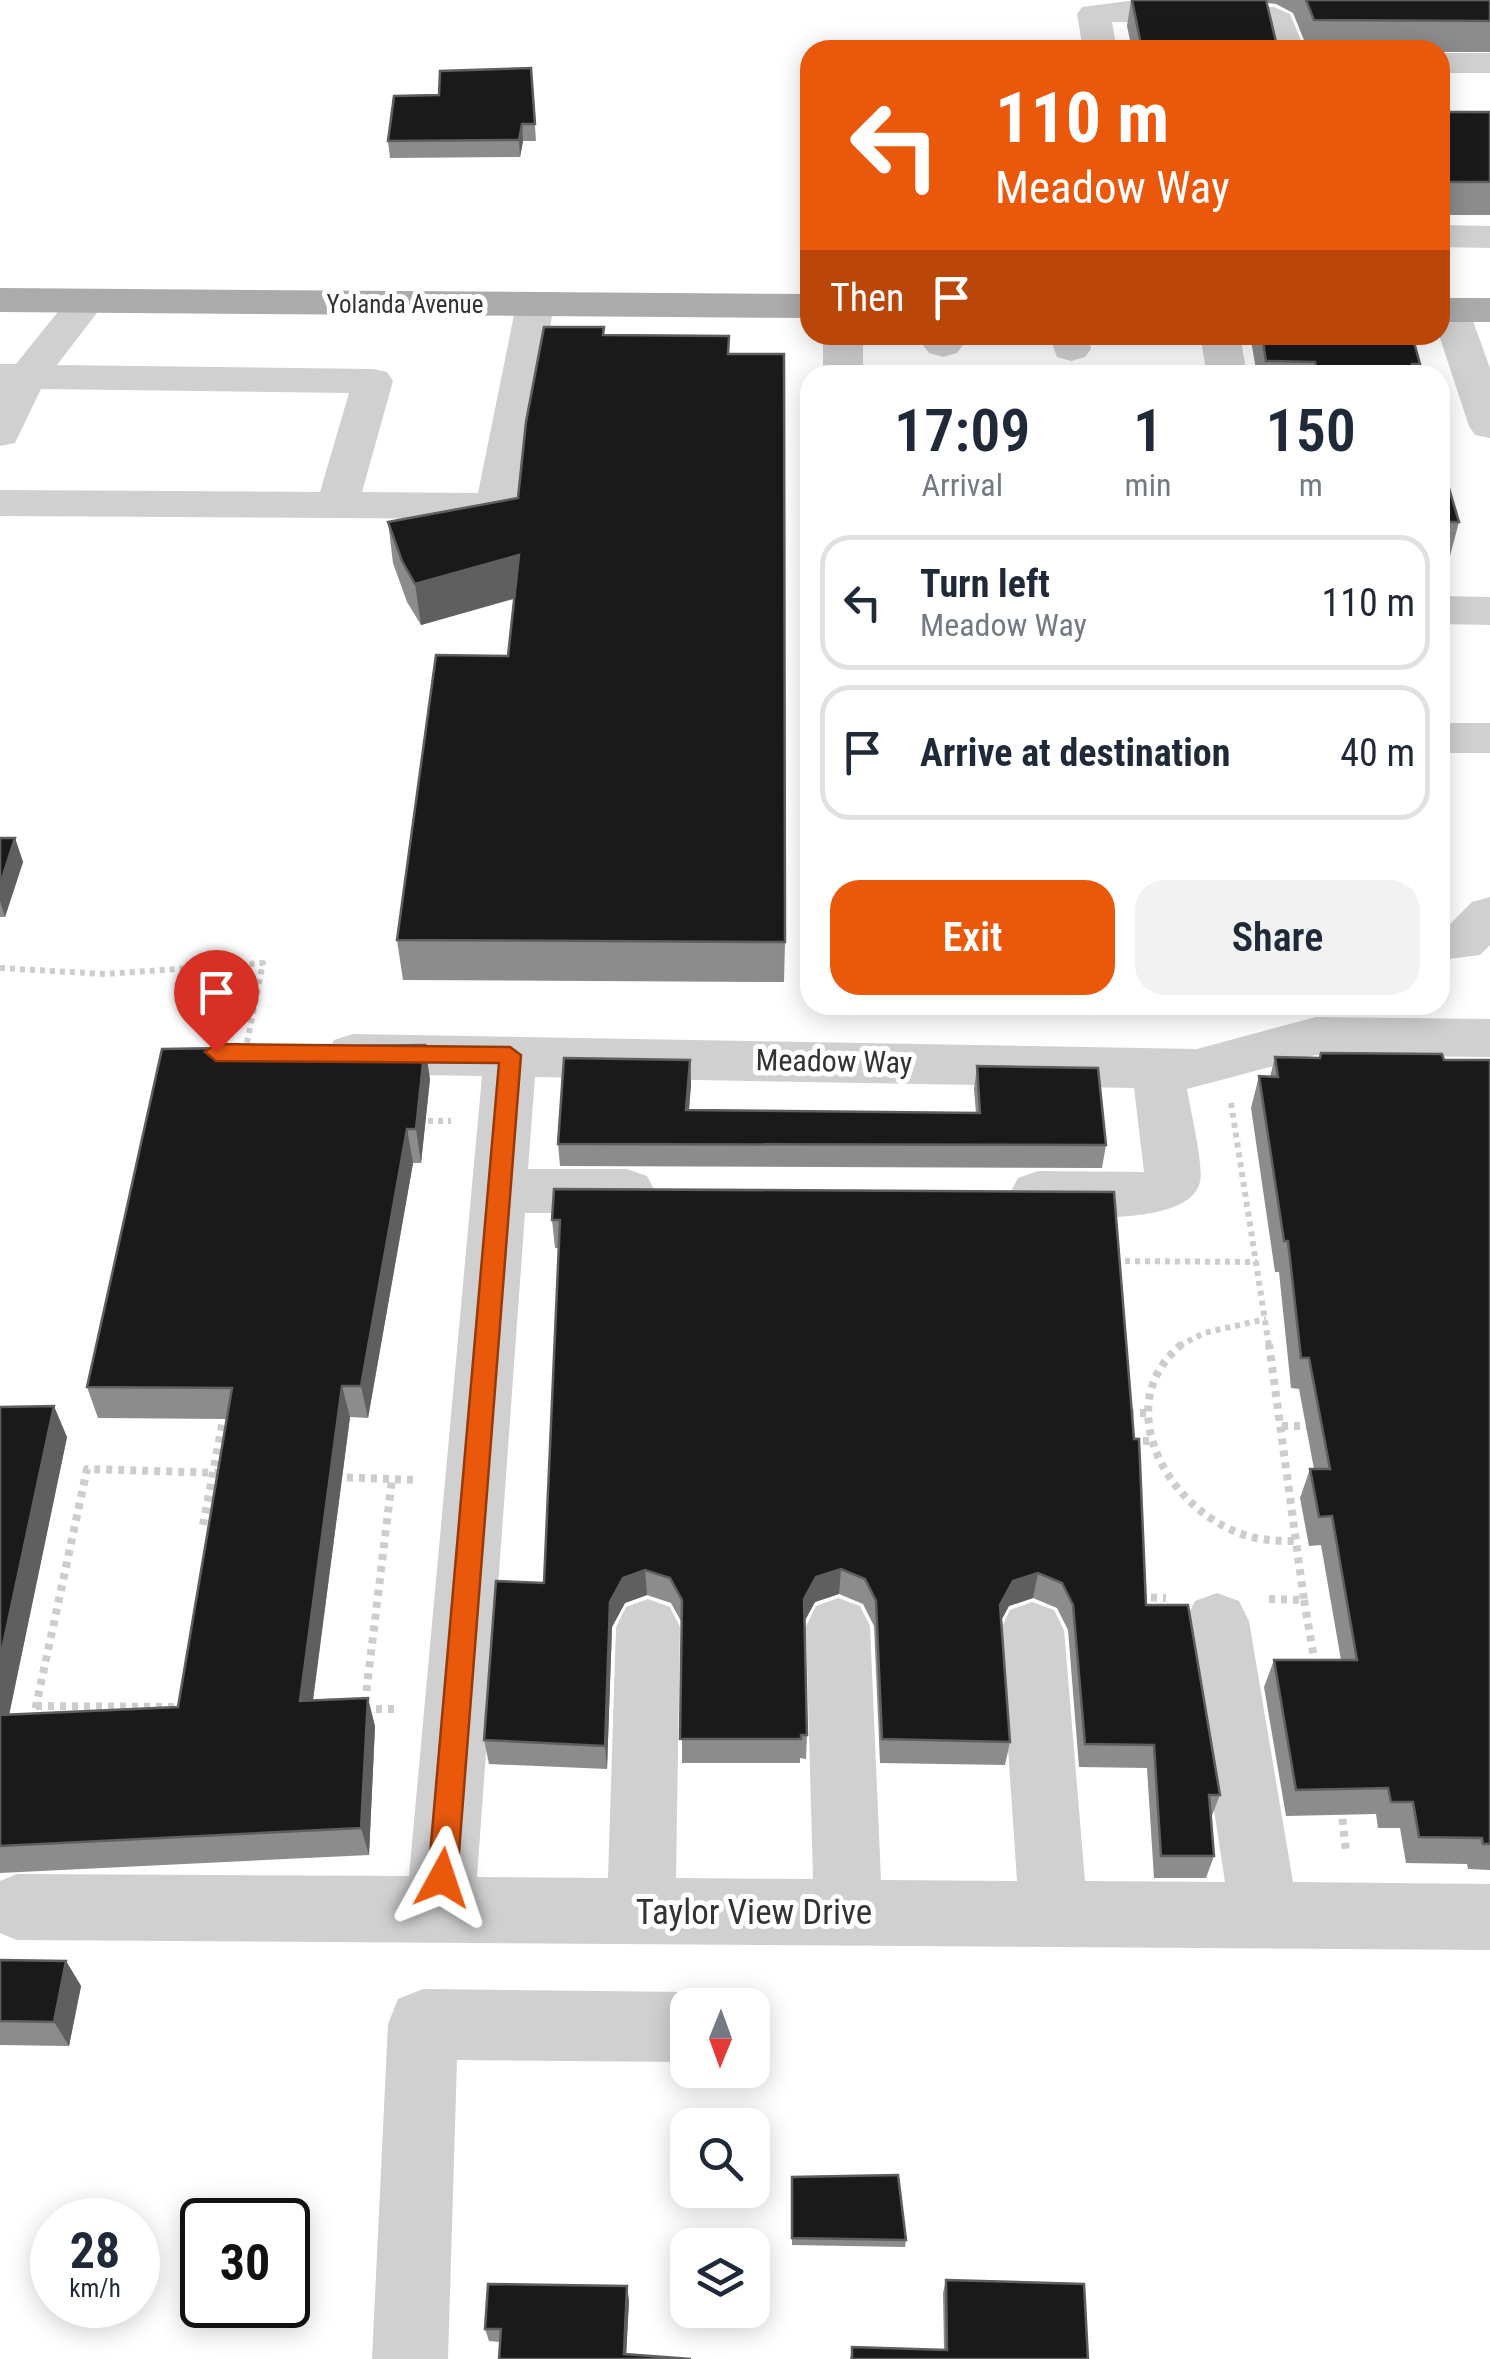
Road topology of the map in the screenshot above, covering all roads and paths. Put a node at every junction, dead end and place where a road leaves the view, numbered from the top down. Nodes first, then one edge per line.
1 (1098, 40) edge
2 (1285, 40) edge
3 (1450, 63) edge
4 (1490, 63) edge
5 (1450, 236) edge
6 (1490, 236) edge
7 (0, 300) edge
8 (87, 300) junction
9 (535, 305) junction
10 (800, 306) edge
11 (1450, 310) edge
12 (1490, 310) edge
13 (1450, 323) edge
14 (13, 376) edge
15 (1490, 426) edge
16 (0, 434) edge
17 (0, 503) edge
18 (338, 506) junction
19 (1450, 610) edge
20 (1490, 610) edge
21 (1450, 738) edge
22 (1490, 738) edge
23 (1490, 915) edge
24 (1450, 942) edge
25 (0, 968) edge
26 (1490, 1038) edge
27 (244, 1054) joint
28 (510, 1055) junction
29 (1160, 1084) junction
30 (413, 1121) edge
31 (507, 1121) junction
32 (1244, 1180) junction
33 (1263, 1180) dead end
34 (501, 1191) junction
35 (679, 1192) edge
36 (995, 1193) edge
37 (1098, 1260) edge
38 (1256, 1262) junction
39 (1266, 1320) junction
40 (1109, 1413) edge
41 (224, 1414) edge
42 (1146, 1414) junction
43 (1282, 1426) junction
44 (1320, 1426) edge
45 (1112, 1441) edge
46 (1150, 1441) junction
47 (213, 1472) junction
48 (233, 1473) edge
49 (332, 1477) edge
50 (392, 1479) junction
51 (424, 1480) dead end
52 (202, 1525) dead end
53 (1296, 1541) junction
54 (1124, 1597) edge
55 (1304, 1600) junction
56 (1216, 1606) junction
57 (648, 1626) dead end
58 (838, 1626) dead end
59 (1032, 1630) dead end
60 (1317, 1677) edge
61 (36, 1706) junction
62 (191, 1707) edge
63 (458, 1708) junction
64 (345, 1709) edge
65 (365, 1709) junction
66 (32, 1724) edge
67 (1338, 1793) edge
68 (1259, 1885) junction
69 (17, 1907) dead end
70 (440, 1912) junction
71 (640, 1912) junction
72 (848, 1913) junction
73 (1054, 1914) junction
74 (1490, 1917) edge
75 (670, 2027) edge
76 (410, 2359) edge

1 - 2 street
3 - 4 street
5 - 6 street
7 - 8 main road, Yolanda Avenue
8 - 9 main road, Yolanda Avenue
8 - 14 street
9 - 10 main road, Yolanda Avenue
9 - 18 street
11 - 12 main road
13 - 15 street
14 - 16 street
14 - 18 street
17 - 18 street
19 - 20 street
21 - 22 street
23 - 24 street
25 - 27 path
26 - 29 street, Meadow Way
27 - 28 street, Meadow Way
28 - 29 street, Meadow Way
28 - 31 street
29 - 32 path
29 - 36 street
30 - 31 path
31 - 34 street
32 - 33 path
32 - 38 path
34 - 35 street
34 - 63 street
37 - 38 path
38 - 39 path
39 - 42 path
39 - 43 path
40 - 42 path
41 - 47 path
42 - 46 path
43 - 44 path
43 - 53 path
45 - 46 path
46 - 53 path
47 - 48 path
47 - 52 path
47 - 61 path
49 - 50 path
50 - 51 path
50 - 65 path
53 - 55 path
54 - 56 path
55 - 56 path
55 - 60 path
56 - 68 street
57 - 71 street
58 - 72 street
59 - 73 street
61 - 62 path
61 - 66 path
63 - 65 path
63 - 70 street
64 - 65 path
67 - 68 path
68 - 73 street, Taylor View Drive
68 - 74 street, Taylor View Drive
69 - 70 street, Taylor View Drive
70 - 71 street, Taylor View Drive
71 - 72 street, Taylor View Drive
72 - 73 street, Taylor View Drive
75 - 76 street

